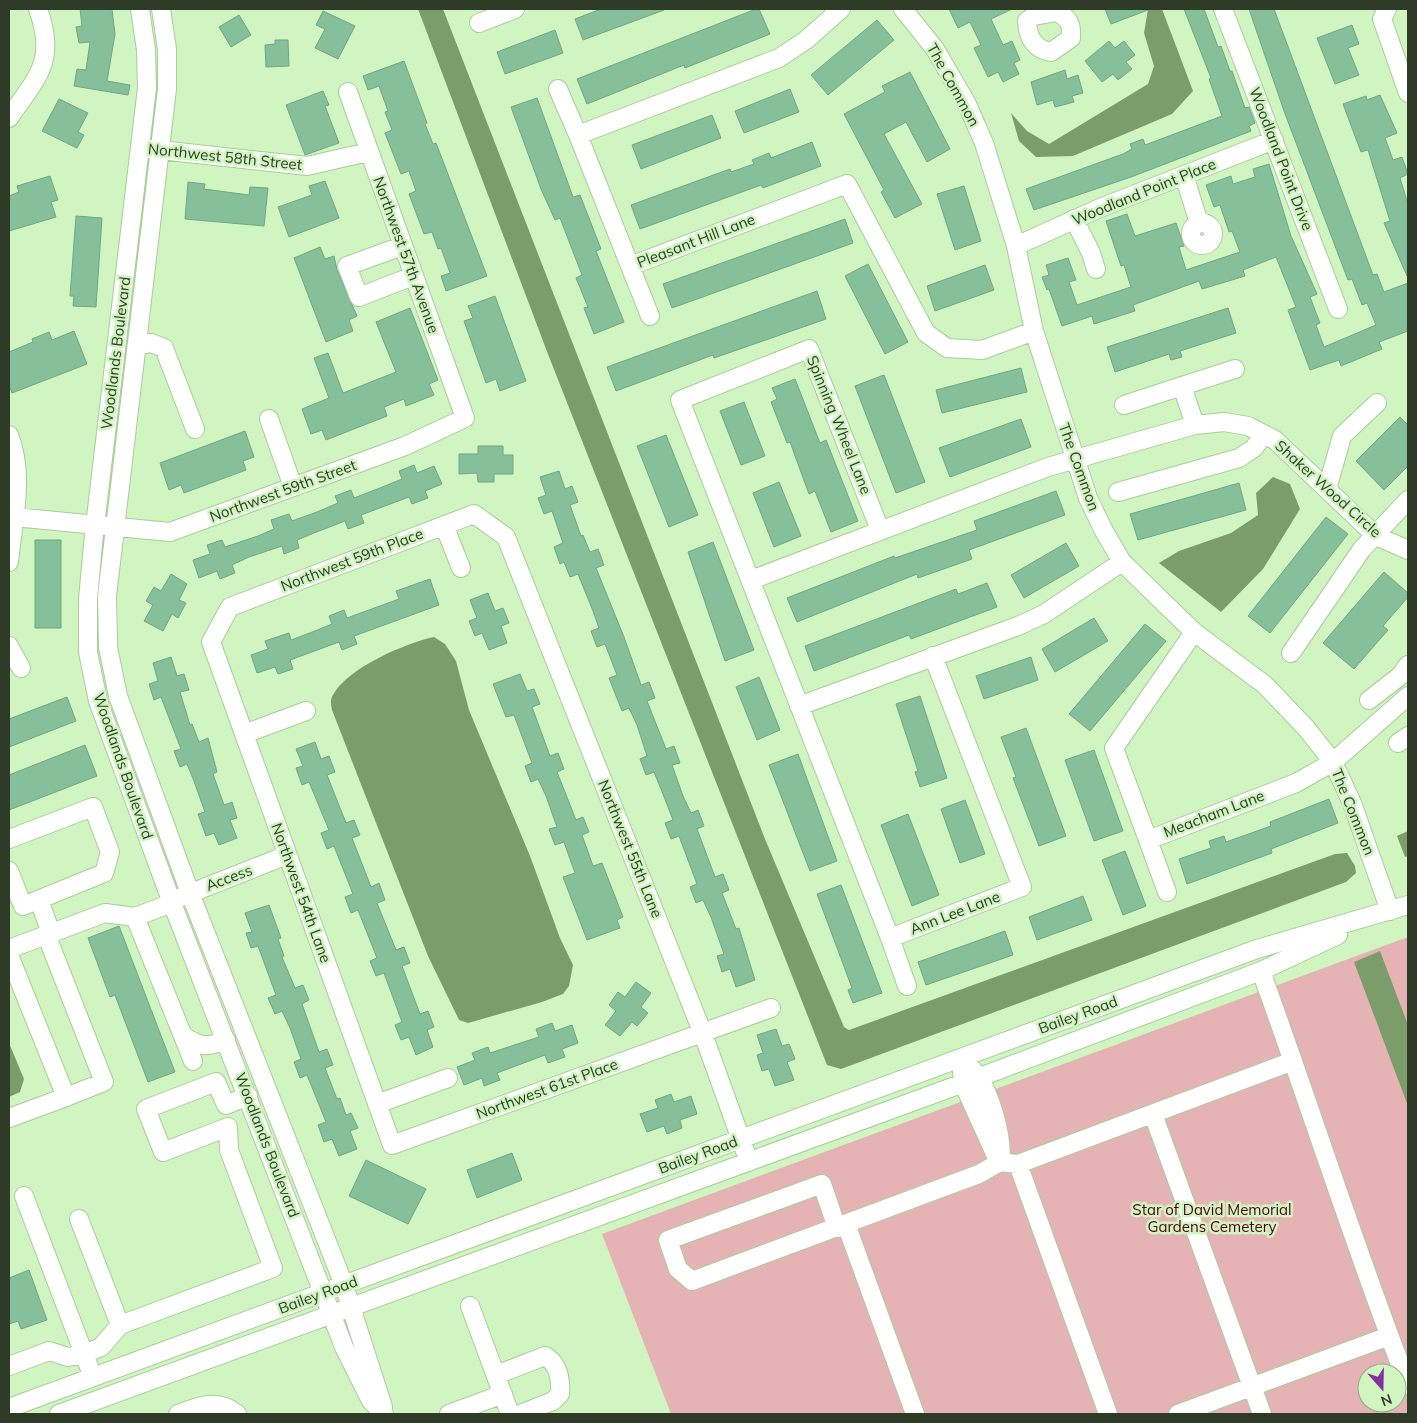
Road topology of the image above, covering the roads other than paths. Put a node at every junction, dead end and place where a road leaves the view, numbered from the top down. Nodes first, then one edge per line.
1 (38, 9) edge
2 (140, 9) edge
3 (161, 9) edge
4 (514, 9) edge
5 (841, 9) edge
6 (903, 9) edge
7 (1223, 9) edge
8 (1380, 12) edge
9 (479, 23) dead end
10 (558, 88) dead end
11 (348, 92) dead end
12 (1408, 93) edge
13 (9, 118) edge
14 (578, 135) junction
15 (1274, 140) junction
16 (141, 148) junction
17 (161, 150) junction
18 (368, 152) junction
19 (1184, 175) junction
20 (1074, 220) junction
21 (1199, 224) dead end
22 (402, 246) junction
23 (1016, 246) junction
24 (630, 266) junction
25 (1096, 269) dead end
26 (413, 276) junction
27 (1338, 309) dead end
28 (650, 316) dead end
29 (1034, 330) junction
30 (138, 345) junction
31 (1235, 369) dead end
32 (1182, 386) junction
33 (1378, 403) dead end
34 (1124, 405) dead end
35 (465, 418) joint
36 (269, 419) dead end
37 (1195, 425) junction
38 (195, 429) dead end
39 (1264, 434) junction
40 (9, 435) edge
41 (1075, 460) junction
42 (293, 487) junction
43 (1326, 489) junction
44 (1118, 492) dead end
45 (1408, 500) edge
46 (14, 517) junction
47 (444, 525) junction
48 (95, 526) junction
49 (116, 528) junction
50 (880, 530) junction
51 (1376, 536) junction
52 (506, 537) joint
53 (1408, 550) edge
54 (9, 562) edge
55 (1122, 562) junction
56 (461, 568) dead end
57 (751, 580) junction
58 (1194, 632) junction
59 (211, 642) joint
60 (9, 646) edge
61 (1291, 653) dead end
62 (933, 656) junction
63 (1408, 665) edge
64 (21, 668) dead end
65 (1408, 696) edge
66 (1369, 700) dead end
67 (799, 706) junction
68 (306, 711) dead end
69 (244, 734) junction
70 (1333, 762) junction
71 (9, 839) edge
72 (1148, 840) junction
73 (287, 855) junction
74 (9, 871) edge
75 (1167, 892) dead end
76 (190, 893) junction
77 (39, 900) junction
78 (172, 902) junction
79 (1408, 905) edge
80 (1390, 911) junction
81 (136, 917) junction
82 (49, 934) junction
83 (890, 938) junction
84 (9, 949) edge
85 (9, 955) edge
86 (1261, 971) junction
87 (907, 986) dead end
88 (772, 1008) dead end
89 (703, 1034) junction
90 (183, 1036) junction
91 (226, 1040) junction
92 (961, 1058) junction
93 (193, 1061) dead end
94 (1293, 1061) junction
95 (980, 1077) junction
96 (448, 1078) dead end
97 (963, 1084) junction
98 (248, 1096) junction
99 (66, 1097) junction
100 (377, 1104) junction
101 (226, 1105) junction
102 (1153, 1114) junction
103 (9, 1118) edge
104 (228, 1127) junction
105 (741, 1140) junction
106 (392, 1145) joint
107 (749, 1162) junction
108 (1000, 1162) junction
109 (1018, 1164) junction
110 (24, 1196) dead end
111 (79, 1219) dead end
112 (842, 1226) junction
113 (344, 1285) junction
114 (324, 1292) junction
115 (470, 1306) dead end
116 (351, 1307) junction
117 (332, 1314) junction
118 (120, 1325) junction
119 (1389, 1336) junction
120 (84, 1354) junction
121 (9, 1366) edge
122 (496, 1375) junction
123 (93, 1377) junction
124 (1408, 1385) edge
125 (1252, 1387) junction
126 (503, 1394) junction
127 (9, 1408) edge
128 (538, 1411) edge
129 (60, 1414) edge
130 (178, 1414) edge
131 (237, 1414) edge
132 (385, 1414) edge
133 (449, 1414) edge
134 (510, 1414) edge
135 (520, 1414) edge
136 (915, 1414) edge
137 (1108, 1414) edge
138 (1178, 1414) edge
139 (1262, 1414) edge

1 - 13 street
2 - 16 street, Woodlands Boulevard
3 - 17 street, Woodlands Boulevard
4 - 9 street
5 - 14 street
6 - 23 street, The Common
7 - 15 street, Woodland Point Drive
8 - 12 street
10 - 14 street, Pleasant Hill Lane
11 - 18 street, Northwest 57th Avenue
14 - 24 street, Pleasant Hill Lane
15 - 19 street, Woodland Point Place
15 - 27 street, Woodland Point Drive
16 - 17 street, Northwest 58th Street
16 - 48 street, Woodlands Boulevard
17 - 18 street, Northwest 58th Street
17 - 30 street, Woodlands Boulevard
18 - 22 street, Northwest 57th Avenue
19 - 20 street, Woodland Point Place
19 - 21 street
20 - 23 street, Woodland Point Place
20 - 25 street
22 - 26 street, Northwest 57th Avenue
22 - 26 street
23 - 29 street, The Common
24 - 28 street
24 - 29 street, Pleasant Hill Lane
26 - 35 street, Northwest 57th Avenue
29 - 41 street, The Common
30 - 38 street
30 - 49 street, Woodlands Boulevard
31 - 32 street
32 - 34 street
32 - 37 street
33 - 43 street
35 - 42 street, Northwest 59th Street
36 - 42 street
37 - 39 street, Shaker Wood Circle
37 - 41 street, Shaker Wood Circle
39 - 43 street, Shaker Wood Circle
39 - 44 street
40 - 46 street
41 - 50 street
41 - 55 street, The Common
42 - 49 street, Northwest 59th Street
43 - 51 street, Shaker Wood Circle
45 - 51 street
46 - 48 street, Northwest 59th Street
46 - 54 street
47 - 52 street, Northwest 59th Place
47 - 56 street
47 - 59 street, Northwest 59th Place
48 - 49 street, Northwest 59th Street
48 - 78 street, Woodlands Boulevard
49 - 76 street, Woodlands Boulevard
50 - 57 street
50 - 57 street, Spinning Wheel Lane
51 - 53 street, Shaker Wood Circle
51 - 61 street
52 - 89 street, Northwest 55th Lane
55 - 58 street, The Common
55 - 62 street
57 - 67 street, Spinning Wheel Lane
58 - 70 street, The Common
58 - 72 street, Meacham Lane
59 - 69 street, Northwest 54th Lane
60 - 64 street
62 - 67 street
62 - 83 street, Ann Lee Lane
63 - 66 street
65 - 70 street
67 - 83 street
68 - 69 street
69 - 73 street, Northwest 54th Lane
70 - 72 street, Meacham Lane
70 - 80 street, The Common
71 - 77 street
72 - 75 street
73 - 76 street, Access
73 - 100 street, Northwest 54th Lane
74 - 77 street
76 - 78 street, Access
76 - 113 street, Woodlands Boulevard
77 - 82 street
78 - 81 street, Access
78 - 91 street, Woodlands Boulevard
79 - 80 street, Bailey Road
80 - 86 street, Bailey Road
80 - 92 street, Bailey Road
81 - 82 street
81 - 90 street
82 - 84 street
82 - 99 street
83 - 87 street
85 - 99 street
86 - 94 street
86 - 95 street, Bailey Road
88 - 89 street, Northwest 61st Place
89 - 105 street, Northwest 55th Lane
89 - 106 street, Northwest 61st Place
90 - 91 street
90 - 93 street
91 - 98 street, Woodlands Boulevard
92 - 95 street
92 - 97 street
92 - 105 street, Bailey Road
94 - 102 street
94 - 119 street
95 - 97 street, Bailey Road
95 - 108 street
96 - 100 street
97 - 107 street, Bailey Road
97 - 108 street
98 - 101 street
98 - 114 street, Woodlands Boulevard
99 - 103 street
100 - 106 street, Northwest 54th Lane
101 - 104 street
101 - 104 street
102 - 109 street
102 - 125 street
104 - 118 street
105 - 107 street, Northwest 55th Lane
105 - 113 street, Bailey Road
107 - 116 street, Bailey Road
108 - 109 street
108 - 112 street
109 - 137 street
110 - 120 street
111 - 118 street
112 - 112 street
112 - 136 street
113 - 114 street, Bailey Road
113 - 116 street, Woodlands Boulevard
114 - 117 street, Woodlands Boulevard
114 - 123 street, Bailey Road
115 - 122 street
116 - 117 street, Bailey Road
116 - 132 street, Woodlands Boulevard
117 - 129 street, Bailey Road
117 - 132 street, Woodlands Boulevard
118 - 120 street
119 - 124 street
119 - 125 street
120 - 121 street
120 - 123 street
122 - 126 street
122 - 128 street
123 - 127 street, Bailey Road
125 - 138 street
125 - 139 street
126 - 133 street
126 - 134 street
128 - 135 street
130 - 131 street

